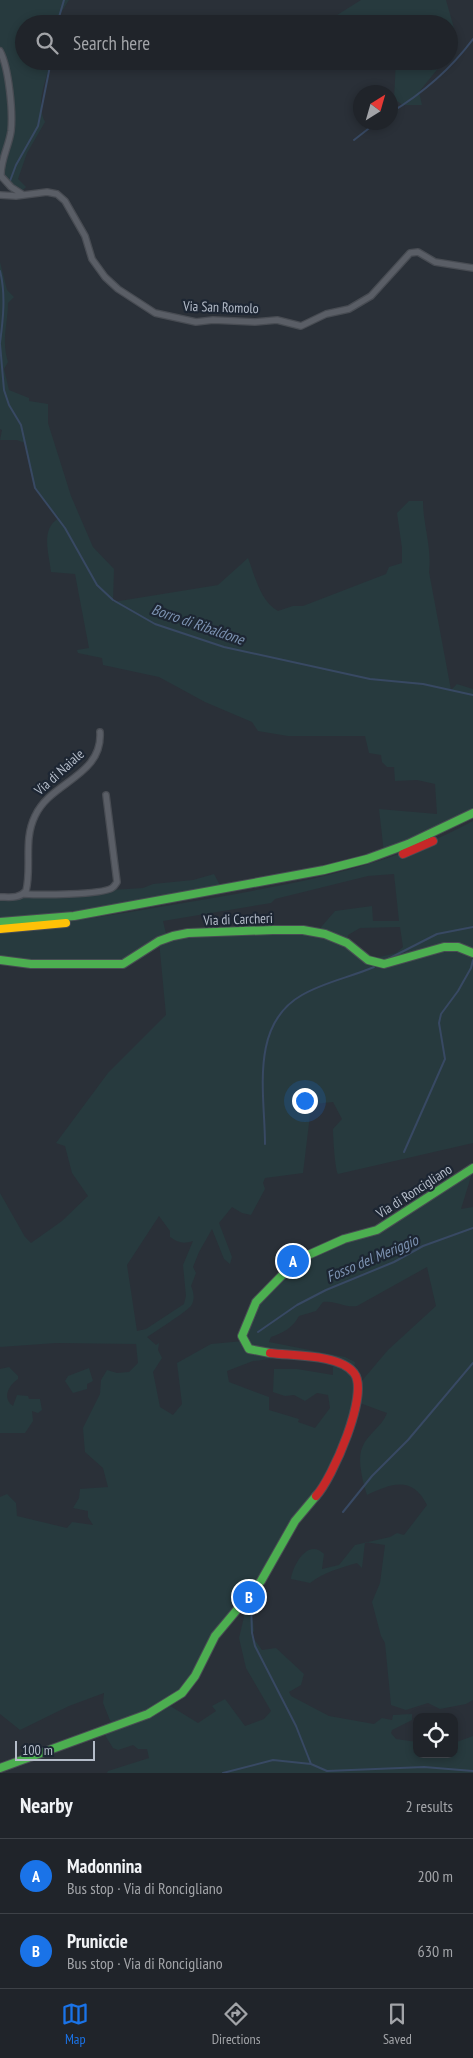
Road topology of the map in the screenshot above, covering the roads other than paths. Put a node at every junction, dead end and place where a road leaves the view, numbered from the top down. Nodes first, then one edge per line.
1 (0, 51) edge
2 (22, 194) junction
3 (0, 195) edge
4 (473, 268) edge
5 (100, 732) dead end
6 (106, 795) dead end
7 (473, 813) edge
8 (473, 821) edge
9 (24, 894) junction
10 (0, 896) edge
11 (0, 922) edge
12 (0, 929) edge
13 (473, 953) edge
14 (0, 960) edge
15 (473, 1168) edge
16 (0, 1768) edge

1 - 2 street
2 - 3 street, Via San Romolo
2 - 4 street, Via San Romolo
5 - 9 street, Via di Naiale
6 - 9 street
7 - 11 main road
8 - 12 main road
9 - 10 street
13 - 14 main road, Via di Carcheri
15 - 16 main road, Via di Roncigliano

